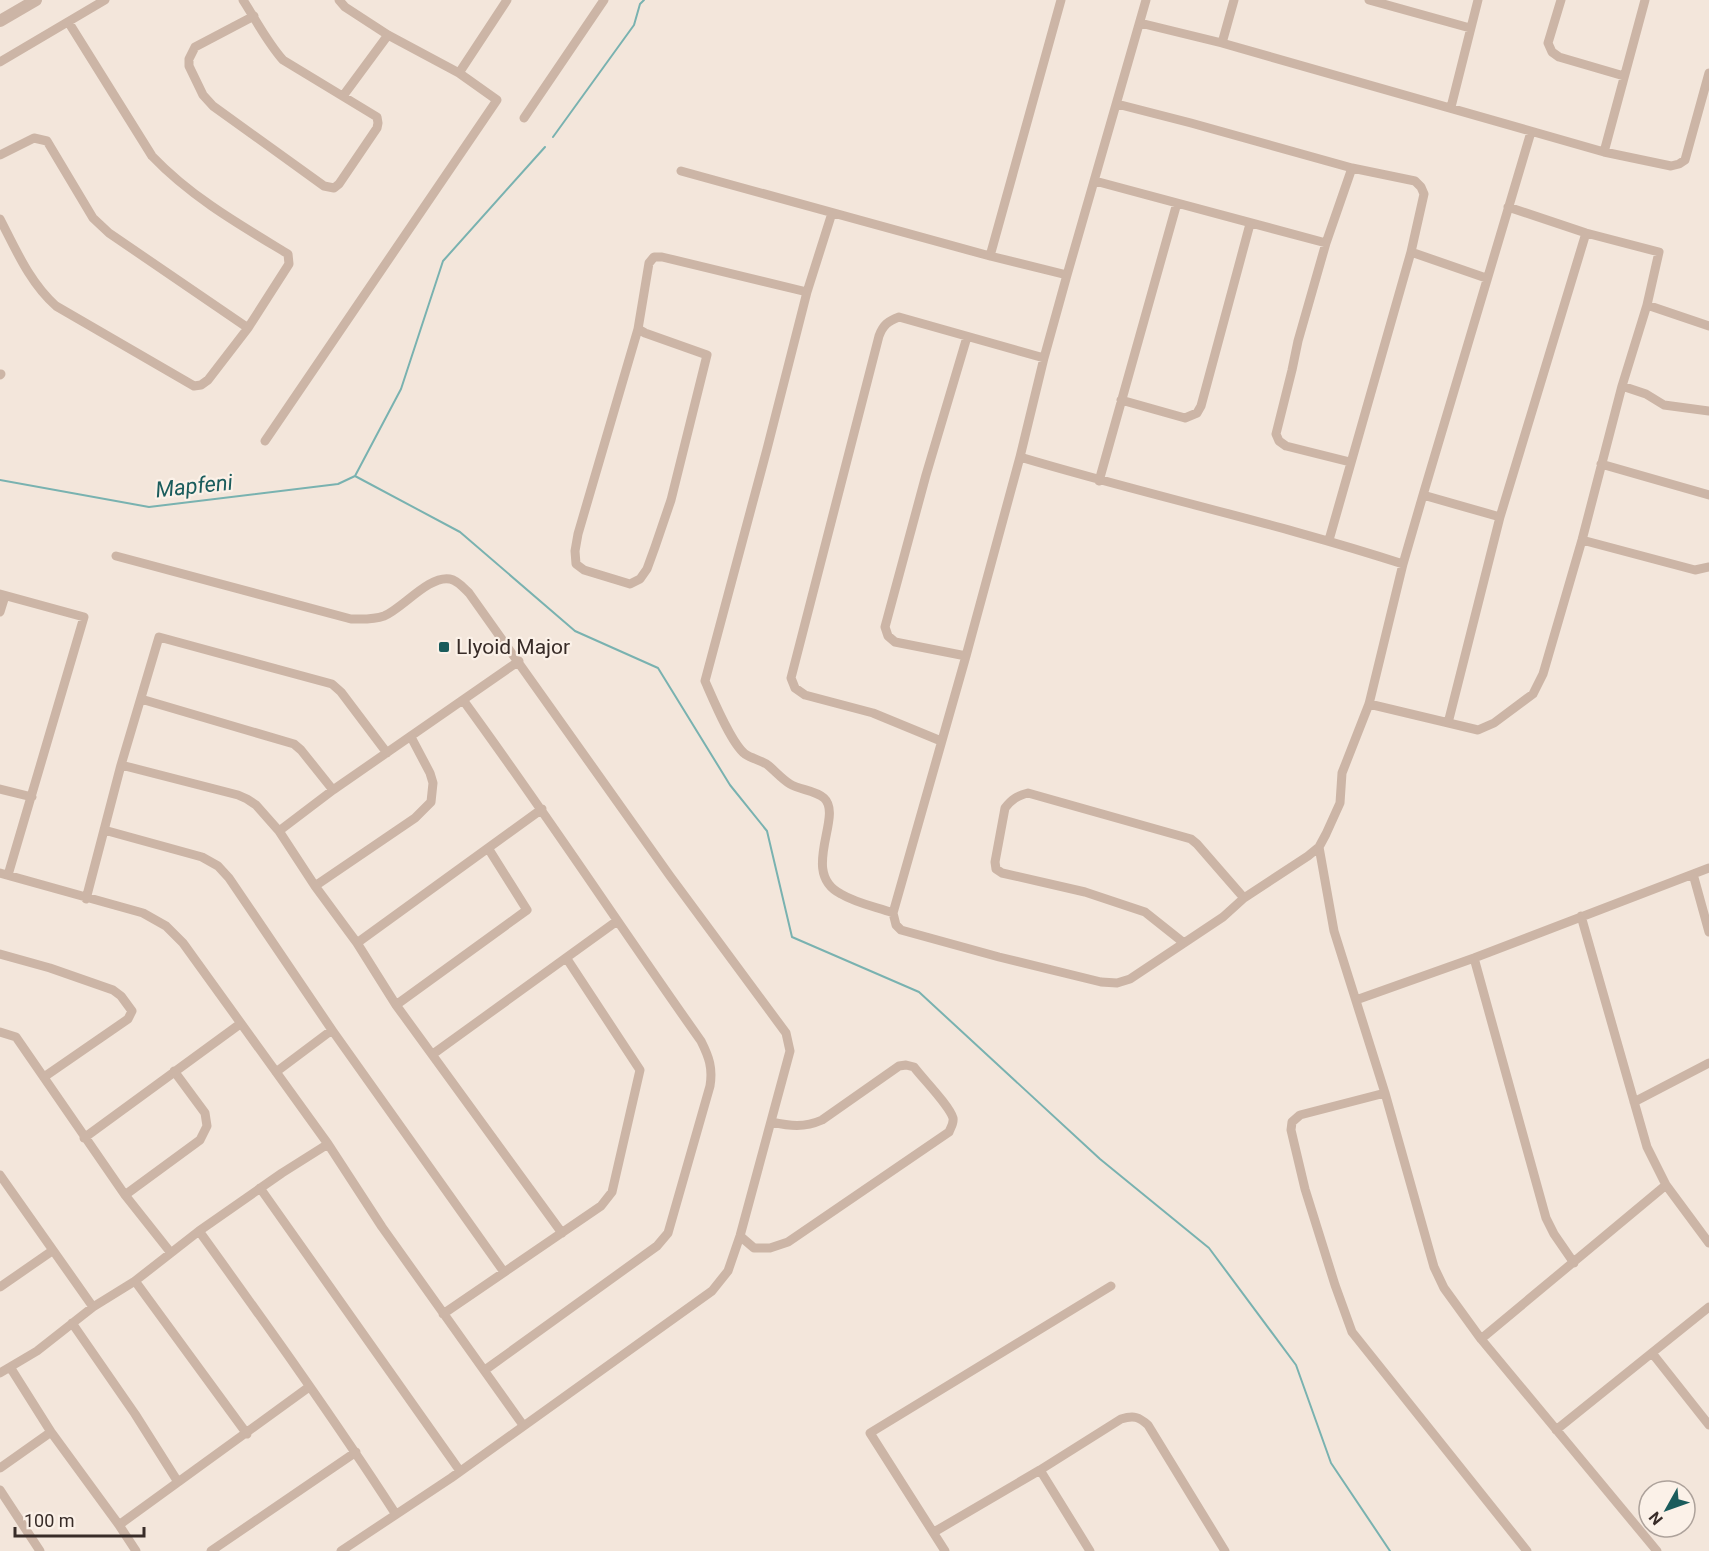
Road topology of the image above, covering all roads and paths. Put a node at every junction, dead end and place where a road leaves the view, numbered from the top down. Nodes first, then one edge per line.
1 (36, 0) edge
2 (105, 0) edge
3 (243, 0) edge
4 (339, 0) edge
5 (603, 0) edge
6 (1061, 0) edge
7 (1146, 0) edge
8 (1234, 0) edge
9 (1369, 0) edge
10 (1478, 0) edge
11 (1561, 0) edge
12 (1645, 0) edge
13 (502, 2) edge
14 (1393, 3) edge
15 (254, 16) junction
16 (0, 21) edge
17 (69, 22) junction
18 (1140, 23) junction
19 (1470, 28) junction
20 (388, 35) junction
21 (1222, 43) junction
22 (0, 62) edge
23 (459, 73) junction
24 (1709, 73) edge
25 (1624, 76) junction
26 (343, 96) junction
27 (1117, 104) junction
28 (1451, 107) junction
29 (524, 118) dead end
30 (1531, 132) junction
31 (1604, 152) junction
32 (0, 155) edge
33 (1352, 168) junction
34 (681, 171) dead end
35 (1095, 181) junction
36 (1177, 203) junction
37 (1508, 207) junction
38 (832, 213) junction
39 (0, 219) edge
40 (1250, 224) junction
41 (1586, 233) junction
42 (1326, 243) junction
43 (1411, 252) junction
44 (990, 256) junction
45 (1067, 275) junction
46 (1486, 278) junction
47 (807, 292) junction
48 (1647, 305) junction
49 (1709, 326) edge
50 (248, 328) junction
51 (638, 329) junction
52 (967, 337) junction
53 (1044, 358) junction
54 (1622, 386) junction
55 (1121, 400) junction
56 (1709, 411) edge
57 (265, 441) dead end
58 (1020, 458) junction
59 (1350, 462) junction
60 (1601, 464) junction
61 (1099, 481) junction
62 (1423, 495) junction
63 (1709, 495) edge
64 (1500, 517) junction
65 (1329, 540) junction
66 (1582, 540) junction
67 (116, 556) dead end
68 (1403, 564) junction
69 (1709, 567) edge
70 (2, 595) edge
71 (0, 612) edge
72 (966, 656) junction
73 (519, 661) junction
74 (141, 699) junction
75 (463, 700) junction
76 (1369, 704) junction
77 (1448, 723) junction
78 (411, 737) junction
79 (941, 741) junction
80 (387, 753) junction
81 (121, 765) junction
82 (0, 789) edge
83 (333, 790) junction
84 (32, 797) junction
85 (542, 809) junction
86 (104, 830) junction
87 (279, 831) junction
88 (1319, 846) junction
89 (488, 848) junction
90 (1709, 868) edge
91 (4, 874) edge
92 (1694, 874) junction
93 (315, 886) junction
94 (1244, 898) junction
95 (86, 899) junction
96 (893, 913) junction
97 (1581, 916) junction
98 (617, 921) junction
99 (1709, 932) edge
100 (357, 943) junction
101 (1184, 943) junction
102 (0, 954) edge
103 (1474, 958) junction
104 (567, 959) junction
105 (1356, 1000) junction
106 (396, 1005) junction
107 (240, 1024) junction
108 (333, 1030) junction
109 (0, 1032) edge
110 (433, 1054) junction
111 (1709, 1063) edge
112 (174, 1071) junction
113 (276, 1072) junction
114 (44, 1077) junction
115 (1385, 1093) junction
116 (1634, 1102) junction
117 (771, 1122) junction
118 (84, 1138) junction
119 (328, 1144) junction
120 (0, 1175) edge
121 (1666, 1185) junction
122 (260, 1188) junction
123 (125, 1195) junction
124 (199, 1231) junction
125 (562, 1233) junction
126 (740, 1236) junction
127 (1709, 1243) edge
128 (52, 1251) junction
129 (171, 1253) junction
130 (1574, 1263) junction
131 (504, 1272) junction
132 (135, 1281) junction
133 (1111, 1286) dead end
134 (0, 1287) edge
135 (93, 1307) junction
136 (1709, 1307) edge
137 (443, 1314) junction
138 (72, 1323) junction
139 (1481, 1339) junction
140 (1652, 1353) junction
141 (10, 1367) junction
142 (485, 1370) junction
143 (0, 1373) edge
144 (309, 1388) junction
145 (523, 1425) junction
146 (1709, 1425) edge
147 (1556, 1430) junction
148 (51, 1432) junction
149 (247, 1434) junction
150 (356, 1452) junction
151 (0, 1468) edge
152 (1040, 1470) junction
153 (460, 1471) junction
154 (178, 1482) junction
155 (0, 1490) edge
156 (395, 1513) junction
157 (119, 1525) junction
158 (934, 1532) junction
159 (40, 1551) edge
160 (136, 1551) edge
161 (211, 1551) edge
162 (341, 1551) edge
163 (945, 1551) edge
164 (1090, 1551) edge
165 (1225, 1551) edge
166 (1527, 1551) edge
167 (1657, 1551) edge

1 - 16 street
2 - 17 street
3 - 15 street
4 - 20 street
5 - 29 street
6 - 44 street
7 - 18 street
8 - 21 street
9 - 14 street
10 - 19 street
11 - 25 street
12 - 25 street
13 - 23 street
14 - 19 street
15 - 26 street
15 - 26 street
17 - 22 street
17 - 50 street
18 - 21 street
18 - 27 street
19 - 28 street
20 - 23 street
20 - 26 street
21 - 28 street
23 - 57 street
24 - 31 street
25 - 31 street
27 - 33 street
27 - 35 street
28 - 30 street
30 - 31 street
30 - 37 street
32 - 50 street
33 - 42 street
33 - 43 street
34 - 38 street
35 - 36 street
35 - 45 street
36 - 40 street
36 - 55 street
37 - 41 street
37 - 46 street
38 - 44 street
38 - 47 street
39 - 50 street
40 - 42 street
40 - 55 street
41 - 48 street
41 - 64 street
42 - 59 street
43 - 46 street
43 - 59 street
44 - 45 street
45 - 53 street
46 - 62 street
47 - 51 street
47 - 96 street
48 - 49 street
48 - 54 street
51 - 51 street
52 - 53 street
52 - 72 street
52 - 79 street
53 - 58 street
54 - 56 street
54 - 60 street
55 - 61 street
58 - 61 street
58 - 72 street
59 - 65 street
60 - 63 street
60 - 66 street
61 - 65 street
62 - 64 street
62 - 68 street
64 - 77 street
65 - 68 street
66 - 69 street
66 - 77 street
67 - 73 street
68 - 76 street
70 - 71 street
70 - 84 street
72 - 79 street
73 - 75 street
73 - 117 street
74 - 80 street
74 - 81 street
74 - 83 street
75 - 78 street
75 - 85 street
76 - 77 street
76 - 88 street
78 - 80 street
78 - 93 street
79 - 96 street
80 - 83 street
81 - 86 street
81 - 87 street
82 - 84 street
83 - 87 street
84 - 91 street
85 - 89 street
85 - 98 street
86 - 95 street
86 - 108 street
87 - 93 street
88 - 94 street
88 - 105 street
89 - 100 street
89 - 106 street
90 - 92 street
91 - 95 street
92 - 97 street
92 - 99 street
93 - 100 street
94 - 101 street
94 - 101 street
95 - 107 street
96 - 101 street
97 - 103 street
97 - 116 street
98 - 104 street
98 - 142 street
100 - 106 street
102 - 114 street
103 - 105 street
103 - 130 street
104 - 110 street
104 - 125 street
105 - 115 street
106 - 110 street
107 - 112 street
107 - 113 street
108 - 113 street
108 - 131 street
109 - 114 street
110 - 125 street
111 - 116 street
112 - 118 street
112 - 123 street
113 - 119 street
114 - 118 street
115 - 139 street
115 - 166 street
116 - 121 street
117 - 126 street
117 - 126 street
118 - 123 street
119 - 122 street
119 - 137 street
120 - 128 street
121 - 127 street
121 - 130 street
122 - 124 street
122 - 153 street
123 - 129 street
124 - 129 street
124 - 144 street
125 - 131 street
126 - 145 street
128 - 134 street
128 - 135 street
129 - 132 street
130 - 139 street
131 - 137 street
132 - 135 street
132 - 149 street
133 - 158 street
135 - 138 street
136 - 140 street
137 - 142 street
138 - 141 street
138 - 154 street
139 - 147 street
140 - 146 street
140 - 147 street
141 - 143 street
141 - 148 street
142 - 145 street
144 - 149 street
144 - 150 street
145 - 153 street
147 - 167 street
148 - 151 street
148 - 157 street
149 - 154 street
150 - 156 street
150 - 161 street
152 - 158 street
152 - 164 street
152 - 165 street
153 - 156 street
154 - 157 street
155 - 159 street
156 - 162 street
157 - 160 street
158 - 163 street

